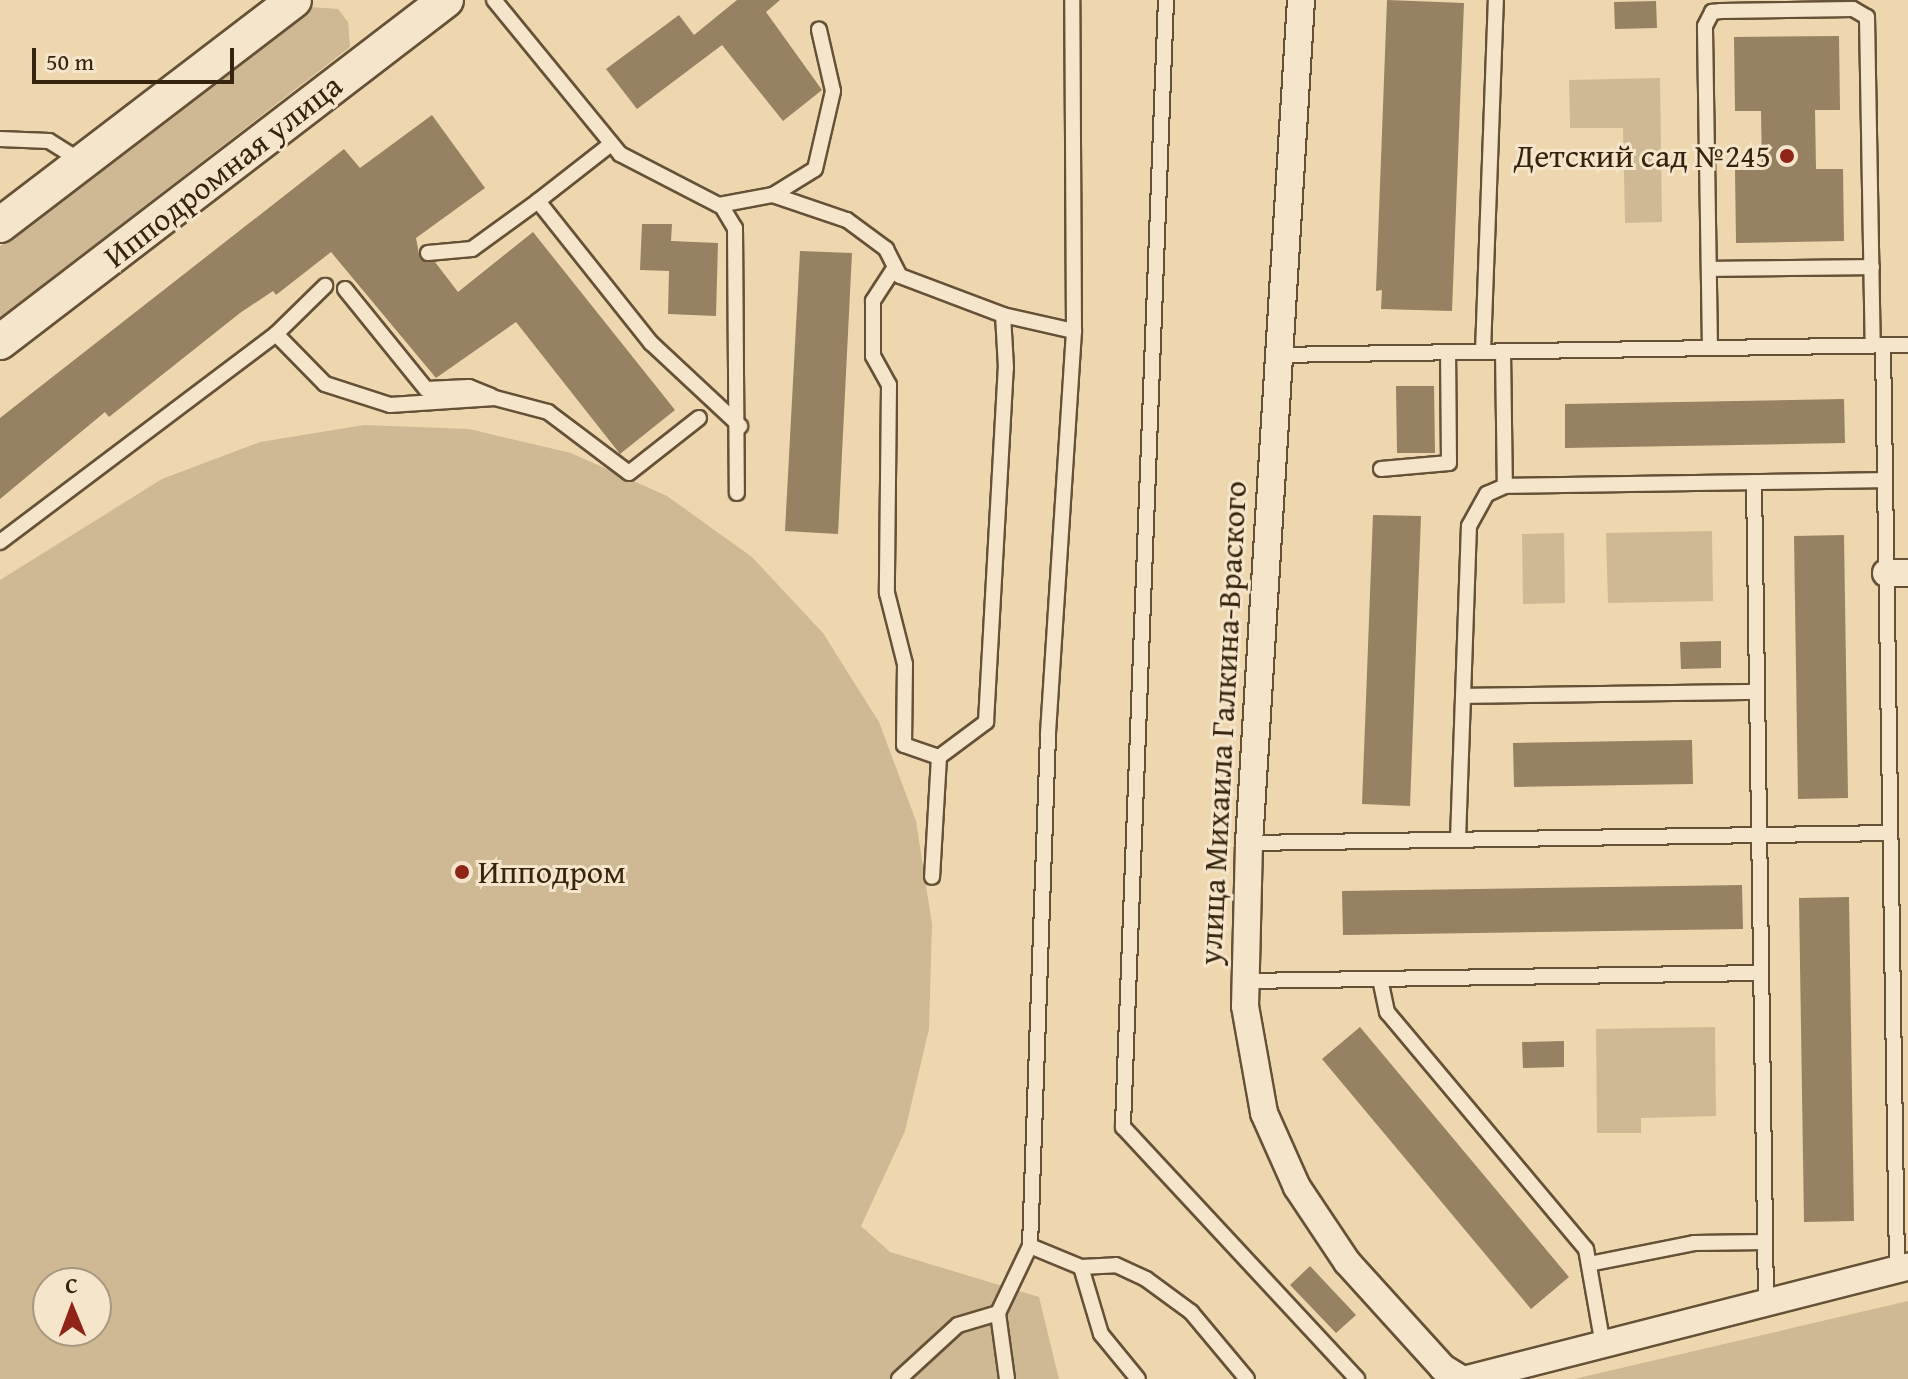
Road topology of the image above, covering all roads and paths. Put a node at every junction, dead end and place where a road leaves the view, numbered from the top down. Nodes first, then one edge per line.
1 (294, 0) edge
2 (446, 0) edge
3 (494, 0) edge
4 (1072, 0) edge
5 (1166, 0) edge
6 (1301, 0) edge
7 (1496, 0) edge
8 (819, 30) dead end
9 (0, 139) edge
10 (611, 144) junction
11 (82, 162) junction
12 (773, 195) junction
13 (538, 201) junction
14 (721, 205) junction
15 (0, 225) edge
16 (428, 253) dead end
17 (1872, 267) junction
18 (1709, 269) junction
19 (893, 270) junction
20 (325, 286) dead end
21 (345, 289) dead end
22 (1003, 315) junction
23 (1074, 331) junction
24 (276, 334) junction
25 (0, 342) edge
26 (1878, 345) junction
27 (1908, 345) edge
28 (1710, 348) junction
29 (1483, 351) junction
30 (1503, 351) junction
31 (1448, 352) junction
32 (1276, 355) junction
33 (495, 398) junction
34 (699, 418) dead end
35 (740, 426) junction
36 (1381, 469) dead end
37 (1885, 480) junction
38 (1754, 482) junction
39 (1505, 486) junction
40 (737, 493) dead end
41 (0, 542) edge
42 (1897, 573) edge
43 (1757, 692) junction
44 (1463, 696) junction
45 (939, 757) junction
46 (1890, 833) junction
47 (1759, 835) junction
48 (1458, 840) junction
49 (1249, 843) junction
50 (932, 877) dead end
51 (1761, 973) junction
52 (1380, 979) junction
53 (1245, 981) junction
54 (1765, 1242) junction
55 (1030, 1246) junction
56 (1589, 1264) junction
57 (1081, 1267) junction
58 (1902, 1268) edge
59 (1766, 1303) junction
60 (998, 1313) junction
61 (1603, 1345) junction
62 (899, 1379) edge
63 (1007, 1379) edge
64 (1138, 1379) edge
65 (1247, 1379) edge
66 (1357, 1379) edge
67 (1461, 1379) edge
68 (1467, 1379) edge

1 - 11 street
2 - 25 street, Ипподромная улица
3 - 10 lane
4 - 23 lane
5 - 66 lane
6 - 32 street, улица Михаила Галкина-Враского
7 - 29 lane
8 - 12 lane
9 - 11 lane
10 - 13 lane
10 - 14 lane
11 - 15 street
12 - 14 lane
12 - 19 lane
13 - 16 lane
13 - 35 lane
14 - 35 lane
17 - 18 lane
17 - 18 lane
17 - 26 lane
18 - 28 lane
19 - 22 lane
19 - 45 lane
20 - 24 lane
21 - 33 lane
22 - 23 lane
22 - 45 lane
23 - 55 lane
24 - 33 lane
24 - 41 lane
26 - 27 lane
26 - 28 lane
26 - 37 lane
28 - 30 lane
29 - 30 lane
29 - 31 lane
30 - 39 lane
31 - 32 lane
31 - 36 lane
32 - 49 street, улица Михаила Галкина-Враского
33 - 34 lane
35 - 40 lane
37 - 38 lane
37 - 42 lane
38 - 39 lane
38 - 43 lane
39 - 44 lane
42 - 46 lane
43 - 44 lane
43 - 47 lane
44 - 48 lane
45 - 50 lane
46 - 47 lane
46 - 58 lane
47 - 48 lane
47 - 51 lane
48 - 49 lane
49 - 53 street, улица Михаила Галкина-Враского
51 - 52 lane
51 - 54 lane
52 - 53 lane
52 - 56 lane
53 - 67 street, улица Михаила Галкина-Враского
54 - 56 lane
54 - 59 lane
55 - 57 lane
55 - 60 lane
56 - 61 lane
57 - 64 lane
57 - 65 lane
58 - 59 street
59 - 61 street
60 - 62 lane
60 - 63 lane
61 - 68 street

